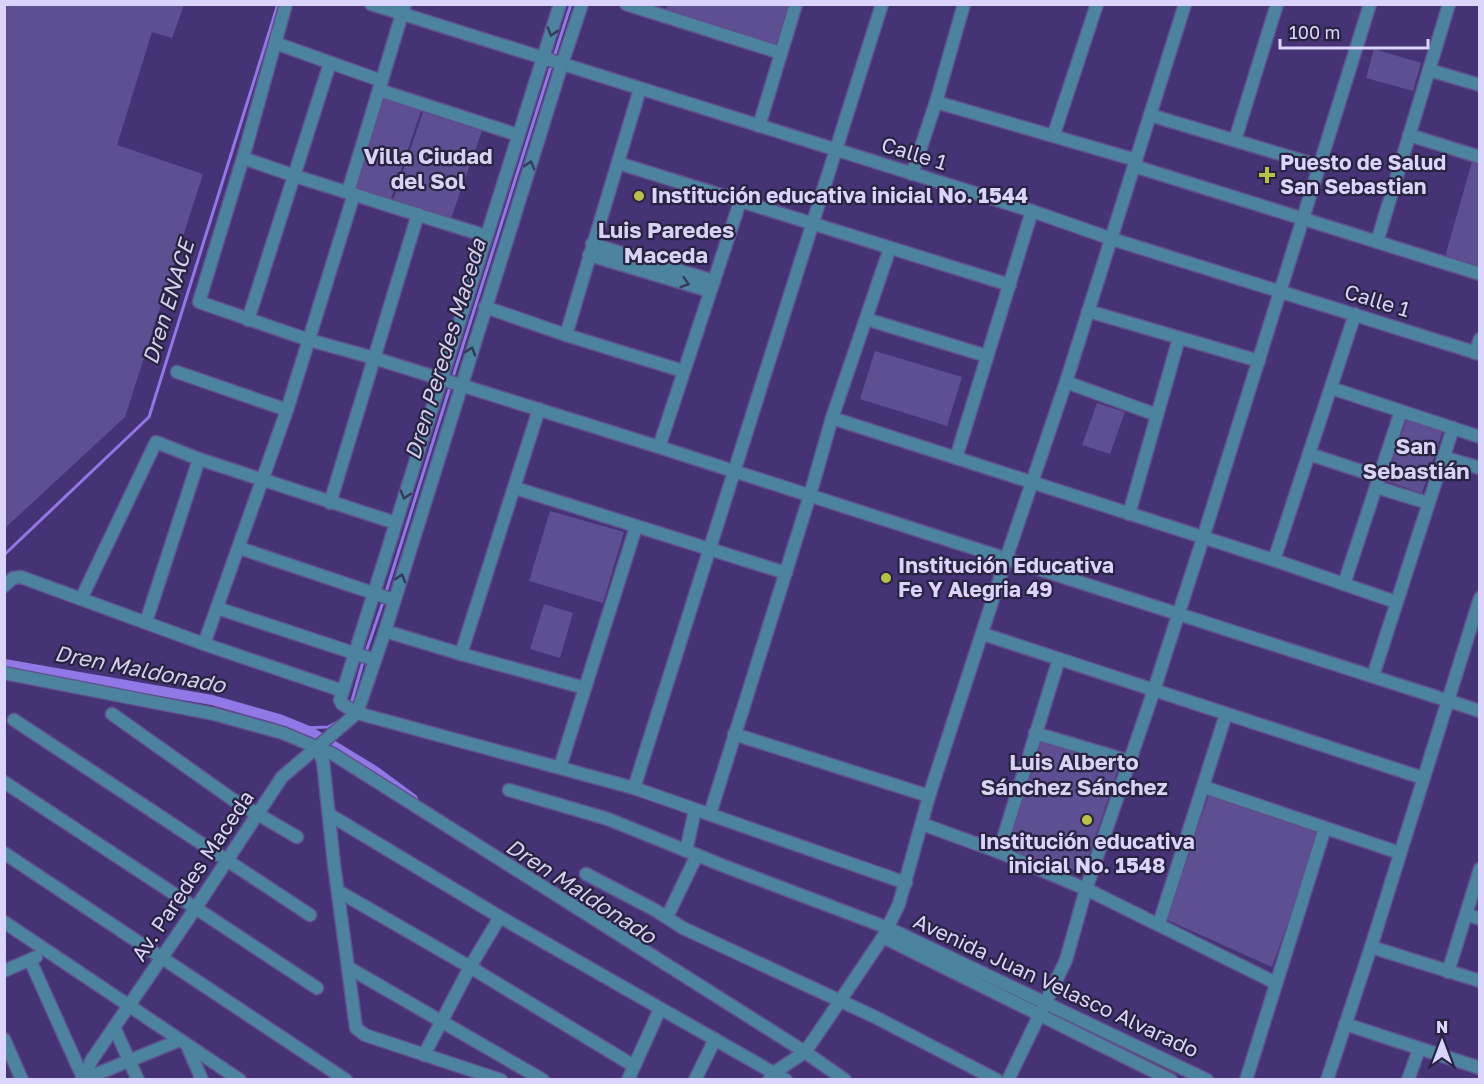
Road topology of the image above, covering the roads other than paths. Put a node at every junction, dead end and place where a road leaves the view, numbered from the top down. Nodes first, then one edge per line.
1 (286, 4) edge
2 (371, 4) edge
3 (560, 4) edge
4 (582, 4) edge
5 (626, 4) edge
6 (796, 4) edge
7 (882, 4) edge
8 (964, 4) edge
9 (1097, 4) edge
10 (1185, 4) edge
11 (1277, 4) edge
12 (1370, 4) edge
13 (1449, 4) edge
14 (403, 9) edge
15 (662, 10) edge
16 (275, 43) junction
17 (781, 53) junction
18 (543, 58) junction
19 (330, 63) junction
20 (562, 64) junction
21 (1429, 70) junction
22 (381, 85) junction
23 (1479, 85) edge
24 (640, 89) junction
25 (936, 102) junction
26 (1150, 115) junction
27 (759, 126) junction
28 (1054, 134) junction
29 (518, 135) junction
30 (1409, 135) junction
31 (1235, 140) junction
32 (835, 150) junction
33 (1479, 157) edge
34 (243, 158) junction
35 (618, 163) junction
36 (1135, 163) junction
37 (1320, 166) junction
38 (912, 174) junction
39 (294, 176) junction
40 (351, 193) junction
41 (740, 202) junction
42 (1032, 211) junction
43 (418, 214) junction
44 (1302, 219) junction
45 (813, 223) junction
46 (486, 236) junction
47 (1112, 239) junction
48 (1377, 242) junction
49 (890, 248) junction
50 (590, 249) junction
51 (1479, 274) edge
52 (1010, 285) junction
53 (712, 286) junction
54 (1280, 292) junction
55 (485, 307) junction
56 (1088, 311) junction
57 (1355, 314) junction
58 (866, 319) junction
59 (248, 320) junction
60 (566, 335) junction
61 (1179, 338) junction
62 (1479, 339) edge
63 (309, 340) junction
64 (1477, 353) edge
65 (987, 356) junction
66 (374, 358) junction
67 (1259, 361) junction
68 (683, 371) junction
69 (177, 372) dead end
70 (442, 379) junction
71 (1066, 382) junction
72 (461, 385) junction
73 (1331, 388) junction
74 (539, 409) junction
75 (287, 410) junction
76 (1401, 411) junction
77 (1157, 415) junction
78 (832, 418) junction
79 (1452, 428) junction
80 (1479, 437) edge
81 (658, 447) junction
82 (1309, 454) junction
83 (1443, 457) junction
84 (956, 458) junction
85 (199, 459) junction
86 (1479, 468) edge
87 (735, 472) junction
88 (263, 479) junction
89 (1377, 482) junction
90 (1033, 483) junction
91 (515, 488) junction
92 (810, 495) junction
93 (330, 503) junction
94 (1428, 503) junction
95 (1129, 514) junction
96 (396, 523) junction
97 (636, 527) junction
98 (1203, 537) junction
99 (239, 548) junction
100 (711, 549) junction
101 (1006, 559) junction
102 (1274, 560) junction
103 (786, 573) junction
104 (1344, 584) junction
105 (4, 585) edge
106 (374, 594) junction
107 (1479, 597) edge
108 (81, 599) junction
109 (394, 600) junction
110 (1396, 602) junction
111 (218, 608) junction
112 (1178, 614) junction
113 (146, 622) junction
114 (385, 631) junction
115 (1474, 632) edge
116 (982, 634) junction
117 (204, 644) junction
118 (355, 653) junction
119 (461, 654) junction
120 (1059, 659) junction
121 (375, 660) junction
122 (4, 673) edge
123 (1373, 676) junction
124 (585, 688) junction
125 (1154, 690) junction
126 (343, 691) junction
127 (1446, 700) junction
128 (1479, 711) edge
129 (357, 713) junction
130 (112, 714) dead end
131 (1226, 714) junction
132 (14, 720) dead end
133 (1035, 733) junction
134 (734, 734) junction
135 (317, 748) junction
136 (1129, 760) junction
137 (560, 767) junction
138 (1423, 778) junction
139 (4, 782) edge
140 (1204, 787) junction
141 (634, 788) junction
142 (509, 790) dead end
143 (929, 796) junction
144 (695, 810) junction
145 (257, 813) junction
146 (710, 814) junction
147 (330, 815) junction
148 (922, 824) junction
149 (1325, 828) junction
150 (297, 837) dead end
151 (999, 852) junction
152 (4, 853) edge
153 (691, 853) junction
154 (1400, 853) junction
155 (227, 860) junction
156 (1479, 869) edge
157 (586, 874) dead end
158 (906, 883) junction
159 (1086, 889) junction
160 (338, 891) junction
161 (195, 909) junction
162 (1466, 914) junction
163 (310, 915) dead end
164 (500, 917) junction
165 (667, 917) junction
166 (1479, 919) edge
167 (4, 922) edge
168 (1159, 924) junction
169 (886, 932) junction
170 (1371, 946) junction
171 (49, 952) junction
172 (162, 957) junction
173 (30, 960) junction
174 (470, 967) junction
175 (349, 968) junction
176 (4, 971) edge
177 (1448, 972) junction
178 (1479, 981) edge
179 (1276, 983) junction
180 (317, 988) dead end
181 (841, 1001) junction
182 (1046, 1003) junction
183 (130, 1006) junction
184 (660, 1009) junction
185 (1041, 1015) junction
186 (440, 1021) junction
187 (1345, 1024) junction
188 (114, 1027) junction
189 (4, 1039) edge
190 (715, 1039) junction
191 (183, 1042) junction
192 (1419, 1049) junction
193 (805, 1052) junction
194 (424, 1055) junction
195 (130, 1061) junction
196 (1171, 1062) junction
197 (634, 1066) junction
198 (1479, 1068) edge
199 (772, 1076) edge
200 (1164, 1078) edge
201 (83, 1079) edge
202 (1007, 1079) edge
203 (22, 1080) edge
204 (138, 1080) edge
205 (202, 1080) edge
206 (240, 1080) edge
207 (346, 1080) edge
208 (501, 1080) edge
209 (543, 1080) edge
210 (628, 1080) edge
211 (695, 1080) edge
212 (786, 1080) edge
213 (845, 1080) edge
214 (1207, 1080) edge
215 (1246, 1080) edge
216 (1327, 1080) edge
217 (1408, 1080) edge

1 - 16 street
2 - 14 street, Calle 1
3 -> 18 street
4 - 20 street
5 - 15 street
6 - 17 street
7 - 32 street
8 - 25 street
9 - 28 street
10 - 26 street
11 - 31 street
12 - 37 street
13 - 21 street
14 - 18 street, Calle 1
14 - 22 street
15 - 17 street
16 - 19 street
16 - 34 street
17 - 27 street
18 - 20 street, Calle 1
18 - 29 street
19 - 22 street
19 - 39 street
20 - 24 street, Calle 1
55 -> 20 street
21 - 23 street
21 - 30 street
22 - 29 street
22 - 40 street
24 - 27 street, Calle 1
24 - 35 street
25 - 28 street
25 - 38 street
26 - 31 street
26 - 36 street
27 - 32 street, Calle 1
28 - 36 street
29 - 46 street
30 - 33 street
30 - 48 street
31 - 37 street
32 - 38 street, Calle 1
32 - 45 street
34 - 39 street
34 - 59 street
35 - 41 street
35 - 50 street
36 - 44 street
36 - 47 street
37 - 44 street
38 - 42 street, Calle 1
39 - 40 street
39 - 59 street
40 - 43 street
40 - 63 street
41 - 45 street
41 - 53 street
42 - 47 street, Calle 1
42 - 52 street
43 - 46 street
43 - 66 street
44 - 48 street
44 - 54 street
45 - 49 street
45 - 87 street
46 - 70 street
47 - 54 street, Calle 1
47 - 56 street
48 - 51 street
49 - 52 street
49 - 58 street
50 - 53 street
50 - 60 street
52 - 65 street
53 - 68 street
54 - 57 street, Calle 1
54 - 67 street
55 - 60 street
72 -> 55 street
56 - 61 street
56 - 71 street
57 - 64 street, Calle 1
57 - 73 street
58 - 65 street
58 - 78 street
59 - 63 street
60 - 68 street
61 - 67 street
61 - 77 street
62 - 64 street
63 - 66 street
63 - 75 street
65 - 84 street
66 - 70 street
66 - 93 street
67 - 98 street
68 - 81 street
69 - 75 street
70 - 72 street
70 -> 96 street
71 - 77 street
71 - 90 street
72 - 74 street
109 -> 72 street
73 - 76 street
73 - 82 street
74 - 81 street
74 - 91 street
75 - 88 street
76 - 79 street
76 - 89 street
77 - 95 street
78 - 84 street
78 - 92 street
79 - 80 street
79 - 83 street
81 - 87 street
82 - 89 street
82 - 102 street
83 - 86 street
83 - 94 street
84 - 90 street
85 - 88 street
85 - 108 street
85 - 113 street
87 - 92 street
87 - 100 street
88 - 93 street
88 - 99 street
89 - 94 street
89 - 104 street
90 - 95 street
90 - 101 street
91 - 97 street
91 - 119 street
92 - 101 street
92 - 103 street
93 - 96 street
94 - 110 street
95 - 98 street
96 - 106 street
97 - 100 street
97 - 124 street
98 - 102 street
98 - 112 street
99 - 106 street
99 - 111 street
100 - 103 street
100 - 141 street
101 - 112 street
101 - 116 street
102 - 104 street
103 - 134 street
104 - 110 street
105 - 108 street
106 - 109 street
106 - 118 street
107 - 115 street
108 - 113 street
109 - 114 street
110 - 123 street
111 - 117 street
111 - 118 street
112 - 123 street
112 - 125 street
113 - 117 street
114 - 119 street
114 - 121 street
115 - 127 street
116 - 120 street
116 - 143 street
117 - 126 street
118 - 121 street
118 - 126 street
119 - 124 street
120 - 125 street
120 - 133 street
121 - 129 street
122 - 135 street
123 - 127 street
124 - 137 street
125 - 131 street
125 - 136 street
126 - 129 street
127 - 128 street
127 - 138 street
129 - 135 street, Av. Paredes Maceda
129 - 137 street
130 - 145 street
131 - 138 street
131 - 140 street
132 - 155 street
133 - 136 street
133 - 151 street
134 - 143 street
134 - 146 street
135 - 145 street, Av. Paredes Maceda
135 - 147 street
135 - 193 street
136 - 159 street
137 - 141 street
138 - 154 street
139 - 161 street
140 - 149 street
140 - 168 street
141 - 144 street
142 - 153 street
143 - 148 street
144 - 146 street
144 - 153 street
145 - 150 street
145 - 155 street, Av. Paredes Maceda
146 - 158 street
147 - 160 street
147 - 164 street
148 - 151 street
148 - 158 street
149 - 154 street
149 - 179 street
151 - 159 street
152 - 172 street
153 - 165 street
153 - 169 street
154 - 170 street
155 - 161 street, Av. Paredes Maceda
155 - 163 street
156 - 162 street
157 - 165 street
158 - 169 street
159 - 168 street
159 - 182 street
160 - 174 street
160 - 175 street
161 - 172 street, Av. Paredes Maceda
161 - 180 street
162 - 166 street
162 - 177 street
164 - 174 street
164 - 184 street
165 - 181 street
167 - 171 street
168 - 179 street
169 - 181 street
169 - 182 street, Avenida Juan Velasco Alvarado
169 - 185 street
170 - 177 street
170 - 187 street
171 - 173 street
171 - 183 street
172 - 183 street, Av. Paredes Maceda
172 - 207 street
173 - 176 street
173 - 201 street
174 - 186 street
174 - 197 street
175 - 186 street
175 - 194 street
177 - 178 street
179 - 215 street
181 - 193 street
181 - 202 street
182 - 185 street
182 - 196 street, Avenida Juan Velasco Alvarado
183 - 188 street, Av. Paredes Maceda
183 - 191 street
184 - 190 street
184 - 197 street
185 - 200 street
185 - 202 street
186 - 194 street
186 - 209 street
187 - 192 street
187 - 216 street
188 - 195 street
188 - 201 street, Av. Paredes Maceda
189 - 203 street
190 - 199 street
190 - 211 street
191 - 195 street
191 - 205 street
191 - 206 street
192 - 198 street
192 - 217 street
193 - 199 street
193 - 213 street
194 - 208 street
195 - 201 street
195 - 204 street
196 - 200 street
196 - 214 street, Avenida Juan Velasco Alvarado
197 - 210 street
199 - 212 street

